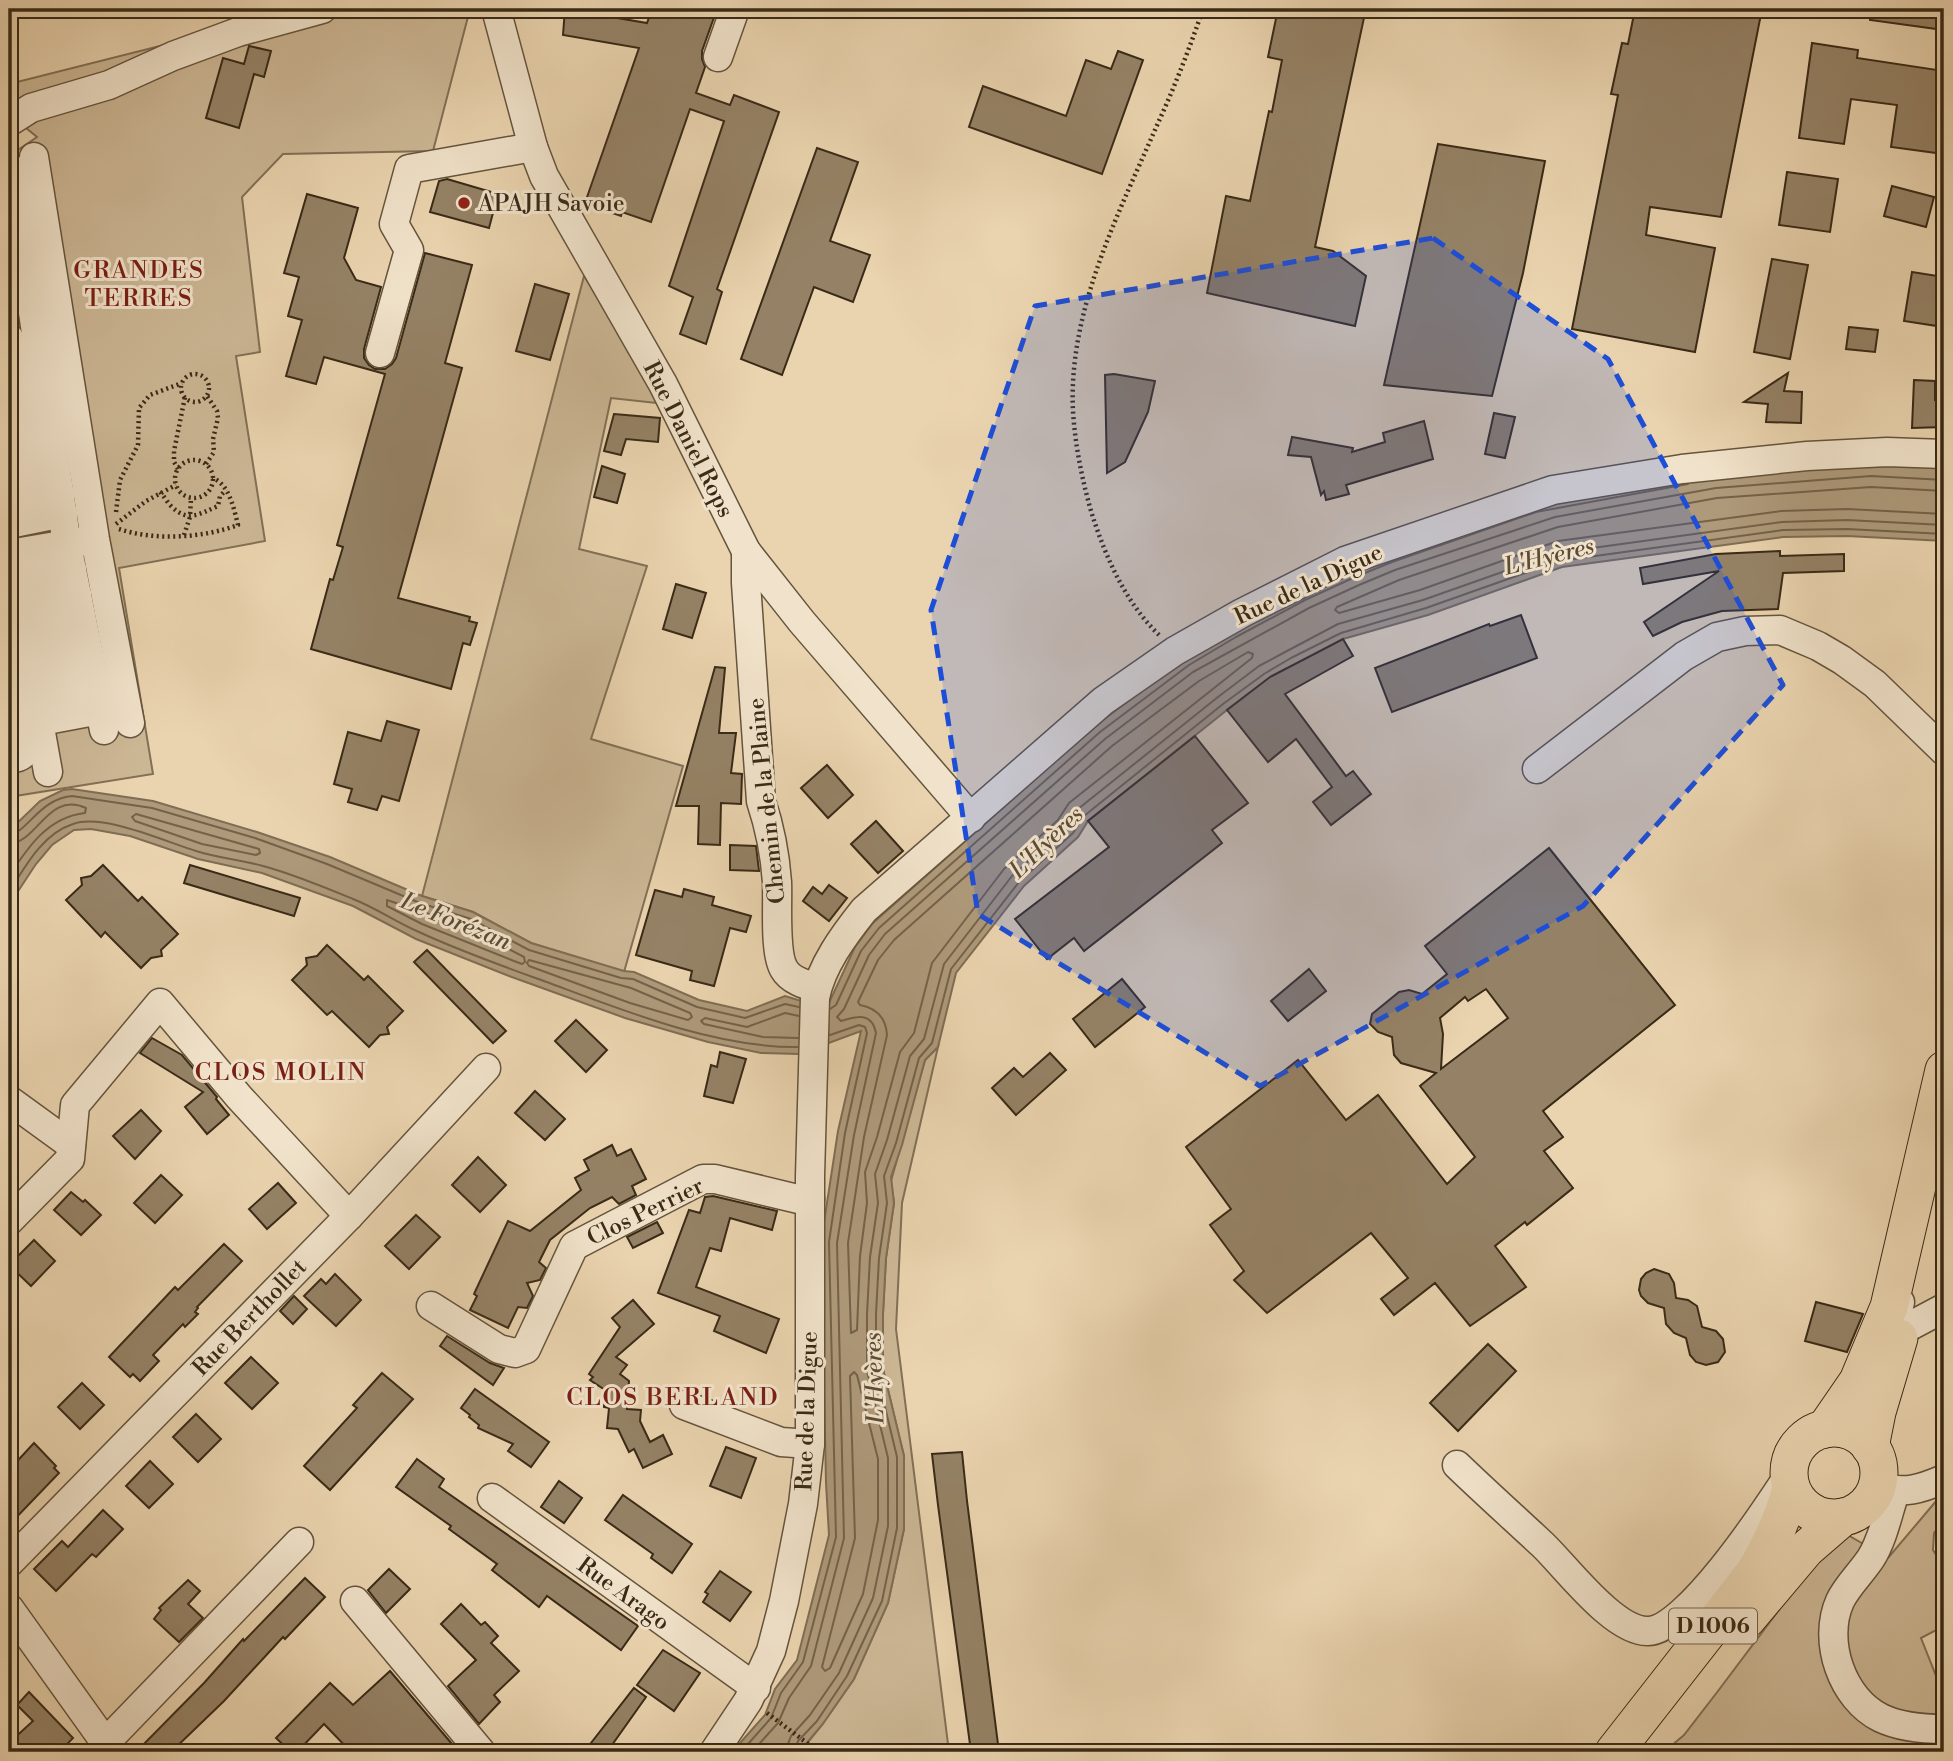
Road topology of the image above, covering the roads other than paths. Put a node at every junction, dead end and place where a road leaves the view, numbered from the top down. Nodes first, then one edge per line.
1 (322, 9) edge
2 (496, 9) edge
3 (735, 9) edge
4 (718, 58) dead end
5 (9, 122) edge
6 (533, 147) junction
7 (22, 182) edge
8 (18, 282) edge
9 (380, 353) dead end
10 (36, 401) edge
11 (9, 412) edge
12 (9, 435) edge
13 (1944, 454) edge
14 (9, 458) edge
15 (9, 480) edge
16 (9, 503) edge
17 (9, 524) edge
18 (103, 533) junction
19 (746, 551) junction
20 (9, 554) edge
21 (90, 647) junction
22 (17, 658) edge
23 (1944, 751) edge
24 (9, 758) edge
25 (1537, 769) dead end
26 (48, 772) dead end
27 (971, 818) junction
28 (816, 993) junction
29 (486, 1068) dead end
30 (1944, 1070) edge
31 (9, 1101) edge
32 (1944, 1118) edge
33 (71, 1145) junction
34 (1944, 1160) edge
35 (810, 1199) junction
36 (349, 1216) junction
37 (9, 1221) edge
38 (431, 1306) dead end
39 (1944, 1308) edge
40 (1903, 1326) junction
41 (684, 1405) dead end
42 (1825, 1429) junction
43 (810, 1444) junction
44 (1870, 1447) junction
45 (1457, 1465) dead end
46 (1944, 1479) edge
47 (1790, 1482) junction
48 (1886, 1488) junction
49 (492, 1498) dead end
50 (1843, 1517) junction
51 (299, 1542) dead end
52 (9, 1563) edge
53 (355, 1601) dead end
54 (9, 1608) edge
55 (757, 1698) junction
56 (1944, 1729) edge
57 (108, 1748) edge
58 (481, 1752) edge
59 (714, 1752) edge
60 (1614, 1752) edge
61 (1637, 1752) edge

1 - 5 street
2 - 6 street, Rue Daniel Rops
3 - 4 street
6 - 9 street
6 - 19 street, Rue Daniel Rops
7 - 8 street
7 - 10 street
8 - 10 street
10 - 11 street
10 - 12 street
10 - 14 street
10 - 15 street
10 - 16 street
10 - 17 street
10 - 18 street
10 - 21 street
13 - 27 street, Rue de la Digue
18 - 21 street
18 - 21 street
19 - 27 street, Rue Daniel Rops
19 - 28 street, Chemin de la Plaine
20 - 21 street
20 - 22 street
21 - 22 street
21 - 22 street
21 - 22 street
21 - 22 street
22 - 24 street
22 - 26 street
23 - 25 street
27 - 28 street, Rue de la Digue
28 - 35 street, Rue de la Digue
29 - 36 street, Rue Berthollet
30 - 42 main road, D 1006
31 - 33 street
32 - 40 street
33 - 36 street
33 - 37 street
34 - 40 main road
35 - 38 street, Clos Perrier
35 - 43 street, Rue de la Digue
36 - 52 street, Rue Berthollet
39 - 40 street
40 - 44 main road
41 - 43 street
42 - 44 main road
42 - 47 main road, D 1006
43 - 55 street, Rue de la Digue
44 - 48 main road
45 - 47 street
46 - 48 street
47 - 50 main road
47 - 60 main road, D 1006
48 - 50 main road, D 1006
48 - 56 street
49 - 55 street, Rue Arago
50 - 61 main road, D 1006
51 - 57 street
53 - 58 street
54 - 57 street
55 - 59 street, Rue de la Digue

